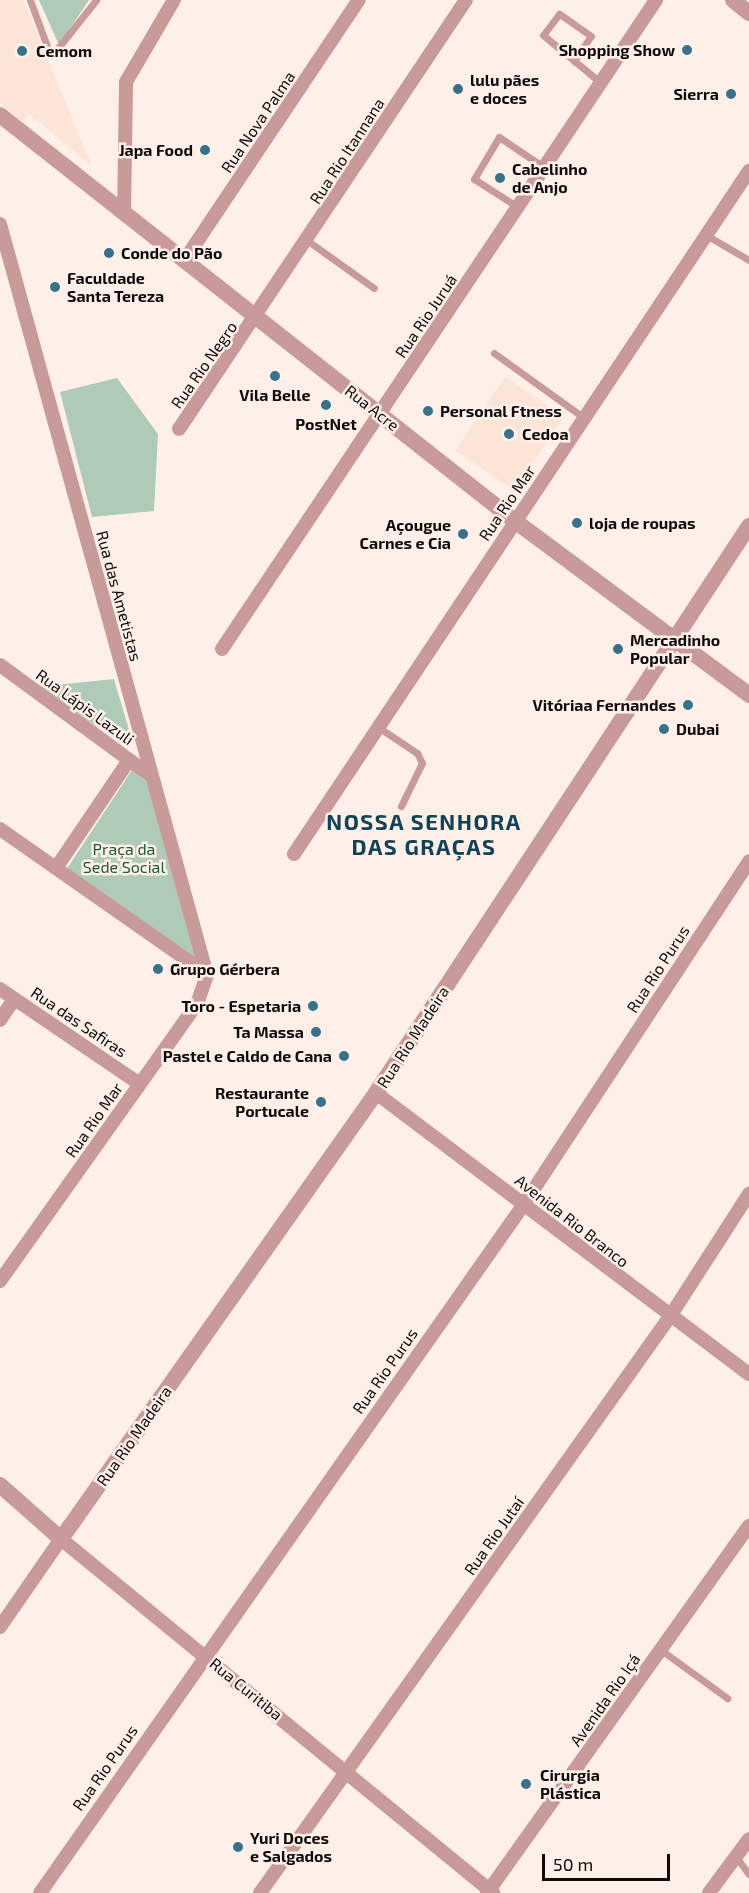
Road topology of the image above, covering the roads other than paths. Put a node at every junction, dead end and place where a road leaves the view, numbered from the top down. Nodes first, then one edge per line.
1 (30, 0) edge
2 (96, 0) edge
3 (174, 0) edge
4 (359, 0) edge
5 (466, 0) edge
6 (656, 0) edge
7 (733, 0) edge
8 (749, 13) edge
9 (574, 61) junction
10 (601, 83) junction
11 (0, 115) edge
12 (545, 168) junction
13 (749, 171) edge
14 (518, 208) junction
15 (124, 214) junction
16 (0, 224) edge
17 (706, 235) junction
18 (308, 241) junction
19 (749, 260) edge
20 (184, 261) junction
21 (10, 266) junction
22 (0, 276) edge
23 (374, 288) dead end
24 (256, 319) junction
25 (494, 353) dead end
26 (381, 414) junction
27 (584, 418) junction
28 (179, 429) dead end
29 (515, 521) junction
30 (749, 526) edge
31 (673, 640) junction
32 (222, 649) dead end
33 (0, 665) edge
34 (749, 695) edge
35 (378, 727) junction
36 (129, 760) junction
37 (151, 776) junction
38 (401, 806) dead end
39 (0, 829) edge
40 (294, 854) dead end
41 (749, 861) edge
42 (56, 868) junction
43 (207, 975) junction
44 (0, 989) edge
45 (15, 999) junction
46 (0, 1020) edge
47 (140, 1084) junction
48 (376, 1093) junction
49 (749, 1194) edge
50 (524, 1204) junction
51 (0, 1281) edge
52 (669, 1318) junction
53 (749, 1374) edge
54 (0, 1485) edge
55 (749, 1526) edge
56 (62, 1539) junction
57 (0, 1627) edge
58 (661, 1650) junction
59 (204, 1655) junction
60 (727, 1698) dead end
61 (347, 1770) junction
62 (749, 1839) edge
63 (736, 1857) junction
64 (749, 1874) edge
65 (490, 1892) edge
66 (40, 1893) edge
67 (260, 1893) edge
68 (709, 1893) edge

1 - 2 lane
3 - 15 street
4 - 20 street, Rua Nova Palma
5 - 18 street, Rua Rio Itannana
6 - 10 street, Rua Rio Juruá
7 - 8 street
9 - 9 lane
9 - 10 lane
10 - 12 street, Rua Rio Juruá
11 - 15 street, Rua Acre
12 - 14 street, Rua Rio Juruá
12 - 14 lane
13 - 17 street, Rua Rio Mar
14 - 26 street, Rua Rio Juruá
15 - 20 street, Rua Acre
16 - 21 street, Rua das Ametistas
17 - 19 lane
17 - 27 street, Rua Rio Mar
18 - 23 lane
18 - 24 street, Rua Rio Itannana
20 - 24 street, Rua Acre
21 - 22 street
21 - 37 street, Rua das Ametistas
24 - 26 street, Rua Acre
24 - 28 street, Rua Rio Negro
25 - 27 lane
26 - 29 street, Rua Acre
26 - 32 street, Rua Rio Juruá
27 - 29 street, Rua Rio Mar
29 - 31 street, Rua Acre
29 - 35 street, Rua Rio Mar
30 - 31 street, Rua Rio Madeira
31 - 34 street, Rua Acre
31 - 48 street, Rua Rio Madeira
33 - 36 street, Rua Lápis Lazuli
35 - 38 lane
35 - 40 street, Rua Rio Mar
36 - 37 street, Rua Lápis Lazuli
36 - 42 street
37 - 43 street, Rua das Ametistas
39 - 42 street
41 - 50 street, Rua Rio Purus
42 - 43 street
43 - 47 street, Rua Rio Mar
44 - 45 street, Rua das Safiras
45 - 46 street
45 - 47 street, Rua das Safiras
47 - 51 street, Rua Rio Mar
48 - 50 street, Avenida Rio Branco
48 - 56 street, Rua Rio Madeira
49 - 52 street, Rua Rio Jutaí
50 - 52 street, Avenida Rio Branco
50 - 59 street, Rua Rio Purus
52 - 53 street, Avenida Rio Branco
52 - 61 street, Rua Rio Jutaí
54 - 56 street, Rua Curitiba
55 - 58 street, Avenida Rio Içá
56 - 57 street
56 - 59 street, Rua Curitiba
58 - 60 lane
58 - 65 street, Avenida Rio Içá
59 - 61 street, Rua Curitiba
59 - 66 street, Rua Rio Purus
61 - 65 street, Rua Curitiba
61 - 67 street, Rua Rio Jutaí
62 - 63 street
63 - 64 lane
63 - 68 street

